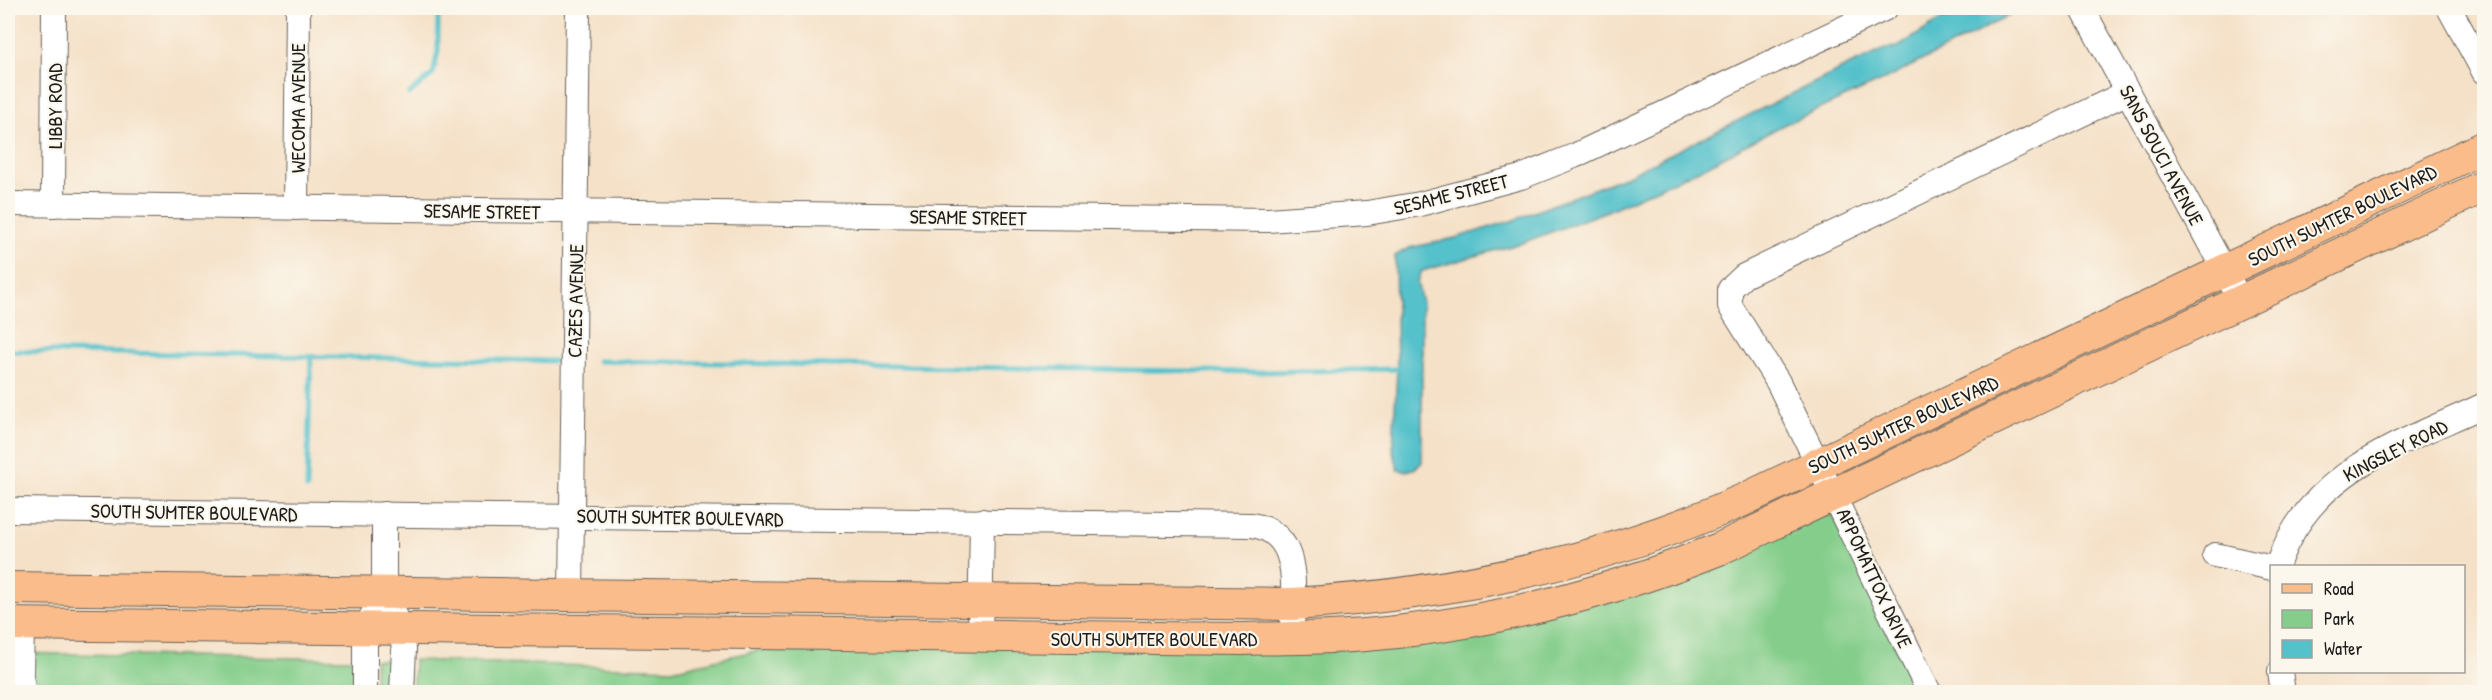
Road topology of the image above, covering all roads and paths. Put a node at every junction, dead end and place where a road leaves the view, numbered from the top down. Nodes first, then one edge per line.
1 (54, 8) edge
2 (298, 8) edge
3 (578, 8) edge
4 (1886, 8) edge
5 (2082, 8) edge
6 (2449, 8) edge
7 (2484, 72) edge
8 (2128, 92) junction
9 (2484, 147) edge
10 (2484, 186) edge
11 (8, 204) edge
12 (53, 205) junction
13 (297, 208) junction
14 (576, 213) junction
15 (2224, 272) junction
16 (2242, 303) junction
17 (2484, 405) edge
18 (1818, 464) junction
19 (1835, 495) junction
20 (8, 510) edge
21 (384, 514) junction
22 (572, 516) junction
23 (982, 522) junction
24 (2215, 555) dead end
25 (2278, 565) edge
26 (2270, 568) edge
27 (8, 588) edge
28 (384, 593) junction
29 (571, 595) junction
30 (980, 600) junction
31 (1292, 604) junction
32 (15, 624) edge
33 (365, 629) junction
34 (401, 630) junction
35 (980, 636) junction
36 (1292, 638) junction
37 (2280, 673) edge
38 (24, 693) edge
39 (364, 693) edge
40 (402, 693) edge
41 (1929, 693) edge
42 (2283, 693) edge

1 - 12 street, LIBBY ROAD
2 - 13 street, WECOMA AVENUE
3 - 14 street, CAZES AVENUE
4 - 14 street, SESAME STREET
5 - 8 street, SANS SOUCI AVENUE
6 - 7 street
8 - 15 street, SANS SOUCI AVENUE
8 - 18 street, APPOMATTOX DRIVE
9 - 15 main road, SOUTH SUMTER BOULEVARD
10 - 16 main road, SOUTH SUMTER BOULEVARD
11 - 12 street, SESAME STREET
12 - 13 street, SESAME STREET
13 - 14 street, SESAME STREET
14 - 22 street, CAZES AVENUE
15 - 16 street, SANS SOUCI AVENUE
15 - 18 main road, SOUTH SUMTER BOULEVARD
16 - 19 main road, SOUTH SUMTER BOULEVARD
17 - 25 street, KINGSLEY ROAD
18 - 19 street, APPOMATTOX DRIVE
18 - 31 main road, SOUTH SUMTER BOULEVARD
19 - 36 main road, SOUTH SUMTER BOULEVARD
19 - 41 street, APPOMATTOX DRIVE
20 - 21 street, SOUTH SUMTER BOULEVARD
21 - 22 street, SOUTH SUMTER BOULEVARD
21 - 28 street
22 - 23 street, SOUTH SUMTER BOULEVARD
22 - 29 street, CAZES AVENUE
23 - 30 street
23 - 31 street, SOUTH SUMTER BOULEVARD
24 - 26 street
27 - 28 main road, SOUTH SUMTER BOULEVARD
28 - 29 main road, SOUTH SUMTER BOULEVARD
28 - 33 street
28 - 34 street
29 - 30 main road, SOUTH SUMTER BOULEVARD
30 - 31 main road, SOUTH SUMTER BOULEVARD
30 - 35 street
31 - 36 street, SOUTH SUMTER BOULEVARD
32 - 33 main road, SOUTH SUMTER BOULEVARD
32 - 38 street
33 - 34 main road, SOUTH SUMTER BOULEVARD
33 - 39 street
34 - 35 main road, SOUTH SUMTER BOULEVARD
34 - 40 street
35 - 36 main road, SOUTH SUMTER BOULEVARD
37 - 42 street

